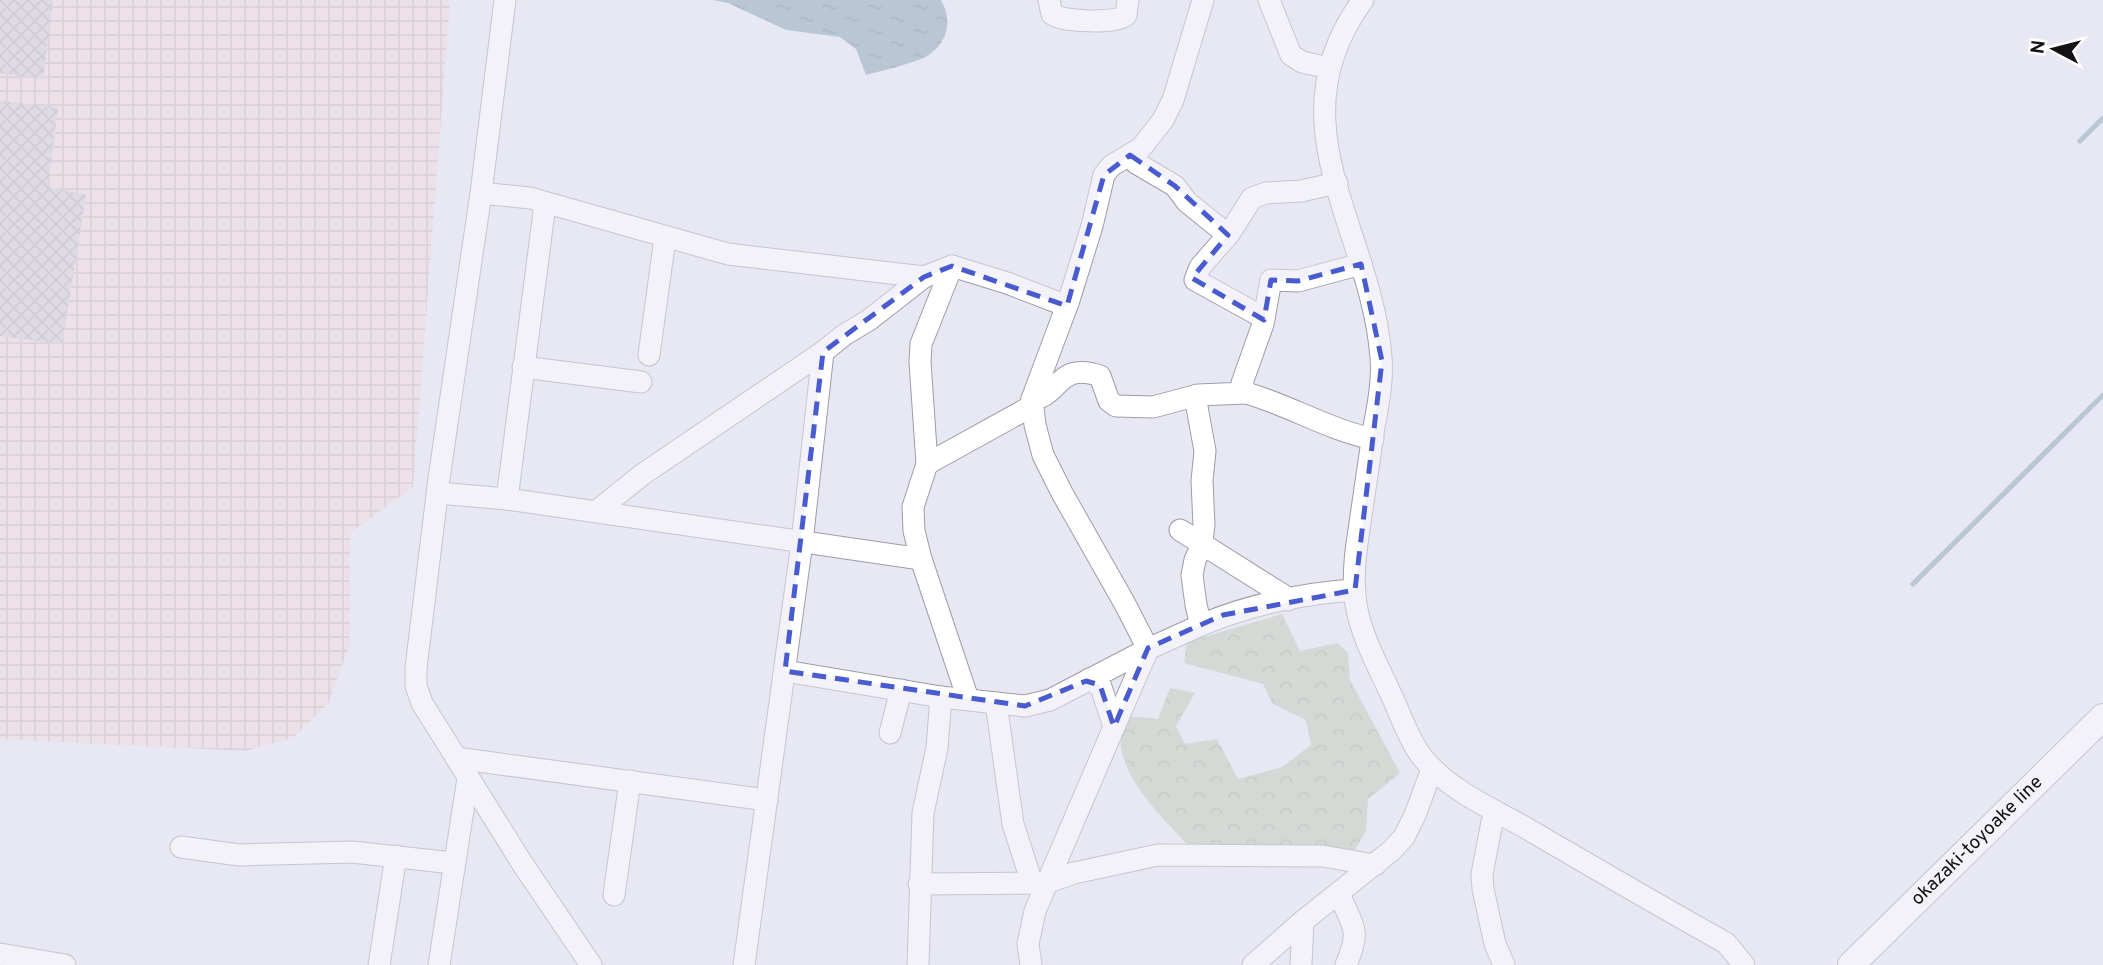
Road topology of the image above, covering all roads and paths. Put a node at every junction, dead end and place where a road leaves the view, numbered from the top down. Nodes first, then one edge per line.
1 (505, 0) edge
2 (1049, 0) edge
3 (1128, 0) edge
4 (1203, 0) edge
5 (1269, 0) edge
6 (1363, 0) edge
7 (1329, 68) junction
8 (1130, 155) junction
9 (1336, 183) junction
10 (481, 193) junction
11 (545, 204) junction
12 (1228, 235) junction
13 (664, 238) junction
14 (1361, 264) junction
15 (952, 266) junction
16 (923, 277) junction
17 (1067, 306) junction
18 (1264, 318) junction
19 (823, 352) junction
20 (649, 355) dead end
21 (523, 366) junction
22 (641, 382) dead end
23 (1246, 393) junction
24 (1195, 396) junction
25 (1032, 402) junction
26 (1373, 439) junction
27 (927, 464) junction
28 (438, 493) junction
29 (507, 499) junction
30 (597, 511) junction
31 (1180, 530) dead end
32 (802, 542) junction
33 (1202, 542) junction
34 (920, 559) junction
35 (1355, 590) junction
36 (1288, 600) junction
37 (1201, 625) junction
38 (1148, 649) junction
39 (785, 671) junction
40 (1089, 679) junction
41 (901, 690) junction
42 (941, 696) junction
43 (968, 699) junction
44 (996, 703) junction
45 (2103, 718) edge
46 (1114, 727) junction
47 (890, 733) dead end
48 (456, 758) junction
49 (1432, 769) junction
50 (468, 778) junction
51 (630, 781) junction
52 (767, 800) junction
53 (1498, 813) junction
54 (181, 847) dead end
55 (396, 856) junction
56 (453, 863) junction
57 (1375, 865) junction
58 (1039, 883) junction
59 (919, 884) junction
60 (1339, 894) junction
61 (614, 895) dead end
62 (1303, 921) junction
63 (0, 954) edge
64 (65, 965) edge
65 (379, 965) edge
66 (439, 965) edge
67 (591, 965) edge
68 (744, 965) edge
69 (918, 965) edge
70 (1031, 965) edge
71 (1253, 965) edge
72 (1301, 965) edge
73 (1346, 965) edge
74 (1504, 965) edge
75 (1744, 965) edge
76 (1852, 965) edge

1 - 10 street
2 - 3 street
4 - 8 street
5 - 7 street
6 - 7 street
7 - 9 street
8 - 12 street
8 - 17 street
9 - 12 street
9 - 14 street
10 - 11 street
10 - 28 street
11 - 13 street
11 - 21 street
12 - 18 street
13 - 16 street
13 - 20 street
14 - 18 street
14 - 26 street
15 - 16 street
15 - 17 street
15 - 27 street
16 - 19 street
17 - 25 street
18 - 23 street
19 - 30 street
19 - 32 street
21 - 22 street
21 - 29 street
23 - 24 street
23 - 26 street
24 - 25 street
24 - 33 street
25 - 27 street
25 - 38 street
26 - 35 street
27 - 34 street
28 - 29 street
28 - 48 street
29 - 30 street
30 - 32 street
31 - 33 street
32 - 34 street
32 - 39 street
33 - 36 street
33 - 37 street
34 - 43 street
35 - 36 street
35 - 49 street
36 - 37 street
37 - 38 street
38 - 40 street
38 - 46 street
39 - 41 street
39 - 52 street
40 - 44 street
40 - 46 street
41 - 42 street
41 - 47 street
42 - 43 street
42 - 59 street
43 - 44 street
44 - 58 street
45 - 76 main road, okazaki-toyoake line
46 - 58 street
48 - 50 street
48 - 51 street
49 - 53 street
49 - 57 street
50 - 56 street
50 - 67 street
51 - 52 street
51 - 61 street
52 - 68 street
53 - 74 street
53 - 75 street
54 - 55 street
55 - 56 street
55 - 65 street
56 - 66 street
57 - 58 street
57 - 60 street
58 - 59 street
58 - 70 street
59 - 69 street
60 - 62 street
60 - 73 street
62 - 71 street
62 - 72 street
63 - 64 street

